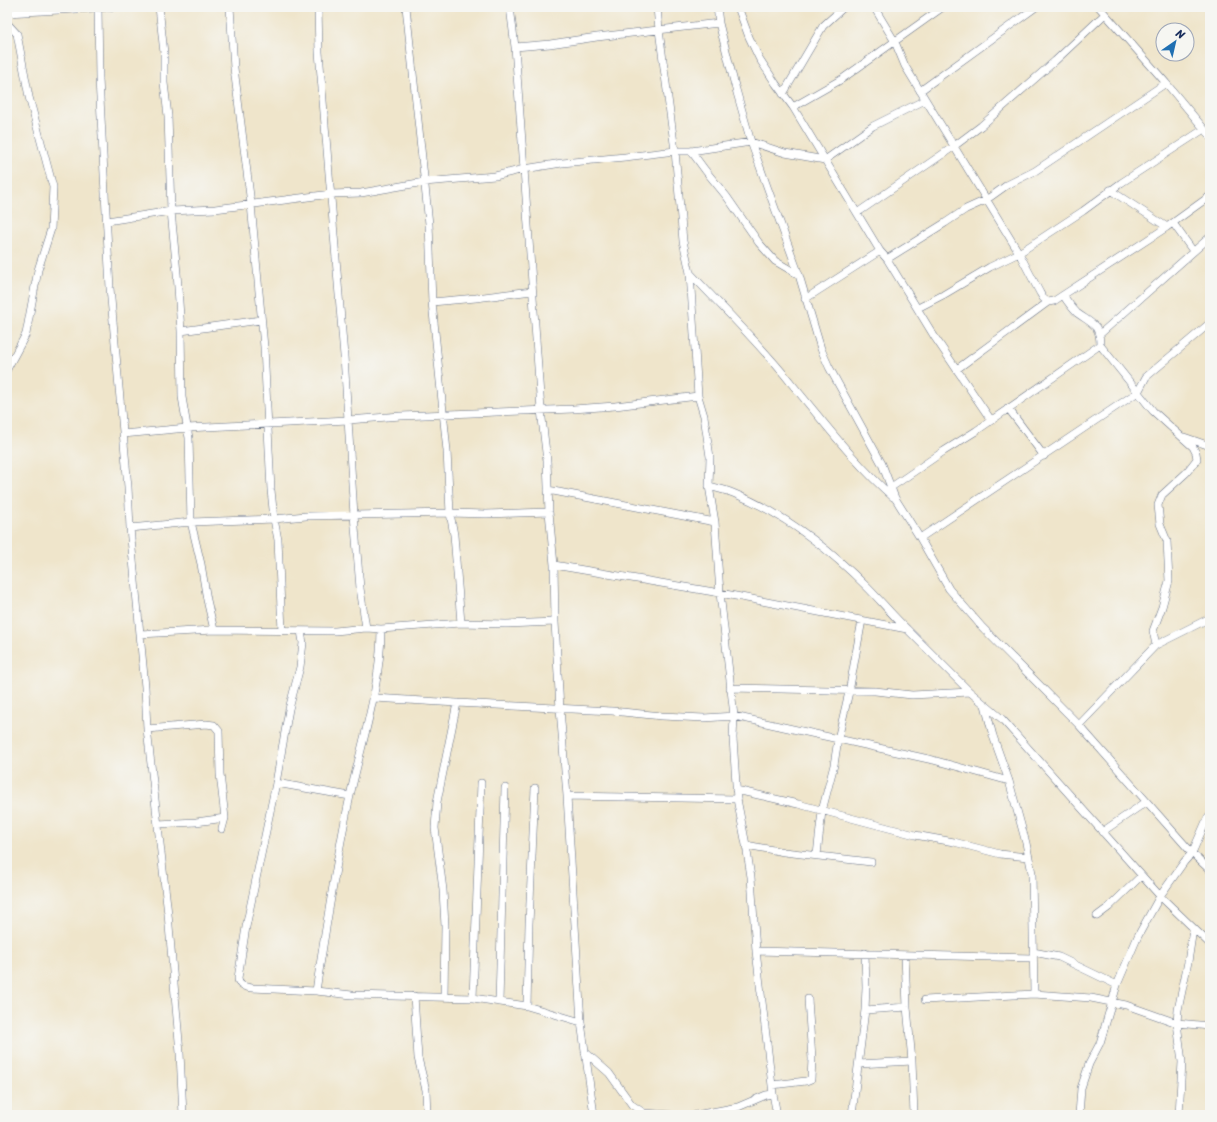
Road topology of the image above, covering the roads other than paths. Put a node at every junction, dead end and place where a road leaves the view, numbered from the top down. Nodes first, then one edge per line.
1 (111, 7) edge
2 (159, 7) edge
3 (230, 7) edge
4 (318, 7) edge
5 (406, 7) edge
6 (510, 7) edge
7 (657, 7) edge
8 (717, 7) edge
9 (738, 7) edge
10 (844, 7) edge
11 (874, 7) edge
12 (943, 7) edge
13 (1036, 7) edge
14 (1099, 7) edge
15 (98, 8) edge
16 (7, 13) edge
17 (1105, 14) junction
18 (7, 23) edge
19 (719, 23) junction
20 (659, 30) junction
21 (895, 42) junction
22 (514, 47) junction
23 (1166, 83) junction
24 (920, 91) junction
25 (783, 94) junction
26 (926, 100) junction
27 (793, 107) junction
28 (1204, 129) junction
29 (1210, 136) edge
30 (752, 142) junction
31 (953, 147) junction
32 (676, 151) junction
33 (691, 151) junction
34 (824, 160) junction
35 (524, 169) junction
36 (424, 182) junction
37 (1110, 190) junction
38 (331, 194) junction
39 (1210, 196) edge
40 (986, 200) junction
41 (251, 204) junction
42 (171, 211) junction
43 (857, 213) junction
44 (107, 221) junction
45 (1170, 225) junction
46 (1210, 237) edge
47 (880, 251) junction
48 (1193, 251) junction
49 (1019, 253) junction
50 (887, 259) junction
51 (690, 273) junction
52 (799, 275) junction
53 (532, 291) junction
54 (1063, 295) junction
55 (805, 298) junction
56 (432, 302) junction
57 (1048, 302) junction
58 (918, 308) junction
59 (261, 320) junction
60 (1210, 323) edge
61 (181, 331) junction
62 (1100, 334) junction
63 (1100, 345) junction
64 (7, 369) edge
65 (957, 369) junction
66 (1138, 392) junction
67 (698, 396) junction
68 (1008, 408) junction
69 (541, 410) junction
70 (443, 413) junction
71 (348, 420) junction
72 (991, 420) junction
73 (268, 424) junction
74 (187, 428) junction
75 (123, 434) junction
76 (1179, 435) junction
77 (1210, 446) edge
78 (1044, 456) junction
79 (709, 486) junction
80 (890, 488) junction
81 (548, 490) junction
82 (894, 498) junction
83 (549, 512) junction
84 (450, 513) junction
85 (354, 514) junction
86 (274, 519) junction
87 (191, 522) junction
88 (715, 522) junction
89 (130, 528) junction
90 (920, 538) junction
91 (554, 565) junction
92 (720, 593) junction
93 (1210, 618) edge
94 (862, 620) junction
95 (555, 622) junction
96 (461, 623) junction
97 (366, 628) junction
98 (381, 629) junction
99 (907, 629) junction
100 (214, 630) junction
101 (282, 631) junction
102 (301, 631) junction
103 (140, 634) junction
104 (1156, 645) junction
105 (730, 688) junction
106 (849, 692) junction
107 (970, 692) junction
108 (374, 698) junction
109 (458, 703) junction
110 (985, 705) junction
111 (560, 709) junction
112 (734, 716) junction
113 (1079, 725) junction
114 (147, 729) junction
115 (838, 739) junction
116 (1009, 781) junction
117 (276, 783) junction
118 (481, 784) dead end
119 (505, 788) dead end
120 (535, 788) dead end
121 (736, 790) junction
122 (350, 796) junction
123 (568, 796) junction
124 (737, 799) junction
125 (1146, 802) junction
126 (822, 811) junction
127 (1210, 816) edge
128 (225, 818) junction
129 (158, 824) junction
130 (222, 829) dead end
131 (1102, 832) junction
132 (746, 845) junction
133 (1192, 853) junction
134 (817, 855) junction
135 (1028, 856) junction
136 (871, 862) dead end
137 (1210, 870) edge
138 (1141, 876) junction
139 (1160, 896) junction
140 (1097, 916) dead end
141 (1193, 929) junction
142 (1210, 944) edge
143 (756, 951) junction
144 (865, 953) junction
145 (905, 955) junction
146 (1033, 955) junction
147 (1117, 985) junction
148 (316, 991) junction
149 (1034, 994) junction
150 (414, 996) junction
151 (444, 997) junction
152 (473, 998) junction
153 (808, 999) dead end
154 (925, 1000) dead end
155 (1111, 1001) junction
156 (499, 1002) junction
157 (527, 1006) junction
158 (907, 1007) junction
159 (865, 1010) junction
160 (581, 1022) junction
161 (1177, 1023) junction
162 (1210, 1026) edge
163 (585, 1052) junction
164 (912, 1061) junction
165 (859, 1064) junction
166 (772, 1085) junction
167 (773, 1094) junction
168 (183, 1115) edge
169 (427, 1115) edge
170 (594, 1115) edge
171 (672, 1115) edge
172 (696, 1115) edge
173 (777, 1115) edge
174 (852, 1115) edge
175 (914, 1115) edge
176 (1079, 1115) edge
177 (1179, 1115) edge

1 - 15 street
2 - 42 street
3 - 41 street
4 - 38 street
5 - 36 street
6 - 22 street
7 - 20 street
8 - 19 street
9 - 25 street
10 - 25 street
11 - 21 street
12 - 21 street
13 - 24 street
14 - 17 street
15 - 16 street
15 - 44 street
17 - 23 street
17 - 31 street
18 - 64 street
19 - 20 street
19 - 30 street
20 - 22 street
20 - 32 street
21 - 24 street
21 - 27 street
22 - 35 street
23 - 28 street
23 - 40 street
24 - 26 street
25 - 27 street
26 - 31 street
26 - 34 street
27 - 34 street
28 - 29 street
28 - 37 street
30 - 33 street
30 - 34 street
30 - 52 street
31 - 40 street
31 - 43 street
32 - 33 street
32 - 35 street
32 - 51 street
33 - 52 street
34 - 43 street
35 - 36 street
35 - 53 street
36 - 38 street
36 - 56 street
37 - 45 street
37 - 49 street
38 - 41 street
38 - 71 street
39 - 45 street
40 - 49 street
40 - 50 street
41 - 42 street
41 - 59 street
42 - 44 street
42 - 61 street
43 - 47 street
44 - 75 street
45 - 48 street
45 - 54 street
46 - 48 street
47 - 50 street
47 - 55 street
48 - 62 street
49 - 57 street
49 - 58 street
50 - 58 street
51 - 67 street
51 - 82 street
52 - 55 street
53 - 56 street
53 - 69 street
54 - 57 street
54 - 62 street
55 - 80 street
56 - 70 street
57 - 65 street
58 - 65 street
59 - 61 street
59 - 73 street
60 - 66 street
61 - 74 street
62 - 63 street
63 - 66 street
63 - 68 street
65 - 72 street
66 - 76 street
66 - 78 street
67 - 69 street
67 - 79 street
68 - 72 street
68 - 78 street
69 - 70 street
69 - 81 street
70 - 71 street
70 - 84 street
71 - 73 street
71 - 85 street
72 - 80 street
73 - 74 street
73 - 86 street
74 - 75 street
74 - 87 street
75 - 89 street
76 - 77 street
76 - 104 street
78 - 90 street
79 - 88 street
79 - 99 street
80 - 82 street
81 - 83 street
81 - 88 street
82 - 90 street
83 - 84 street
83 - 91 street
84 - 85 street
84 - 96 street
85 - 86 street
85 - 97 street
86 - 87 street
86 - 101 street
87 - 89 street
87 - 100 street
88 - 92 street
89 - 103 street
90 - 113 street
91 - 92 street
91 - 95 street
92 - 94 street
92 - 105 street
93 - 104 street
94 - 99 street
94 - 106 street
95 - 96 street
95 - 111 street
96 - 98 street
97 - 98 street
97 - 102 street
98 - 108 street
99 - 107 street
100 - 101 street
100 - 103 street
101 - 102 street
102 - 117 street
103 - 114 street
104 - 113 street
105 - 106 street
105 - 112 street
106 - 107 street
106 - 115 street
107 - 110 street
108 - 109 street
108 - 122 street
109 - 111 street
109 - 151 street
110 - 116 street
110 - 131 street
111 - 112 street
111 - 123 street
112 - 115 street
112 - 121 street
113 - 125 street
114 - 128 street
114 - 129 street
115 - 116 street
115 - 126 street
116 - 135 street
117 - 122 street
117 - 148 street
118 - 152 street
119 - 156 street
120 - 157 street
121 - 124 street
121 - 126 street
122 - 148 street
123 - 124 street
123 - 160 street
124 - 132 street
125 - 131 street
125 - 133 street
126 - 134 street
126 - 135 street
127 - 133 street
128 - 129 street
128 - 130 street
129 - 168 street
131 - 138 street
132 - 134 street
132 - 143 street
133 - 137 street
133 - 139 street
134 - 136 street
135 - 146 street
138 - 139 street
138 - 140 street
139 - 141 street
139 - 147 street
141 - 142 street
141 - 161 street
143 - 144 street
143 - 166 street
144 - 145 street
144 - 159 street
145 - 146 street
145 - 158 street
146 - 147 street
146 - 149 street
147 - 155 street
148 - 150 street
149 - 154 street
149 - 155 street
150 - 151 street
150 - 169 street
151 - 152 street
152 - 156 street
153 - 166 street
155 - 161 street
155 - 176 street
156 - 157 street
157 - 160 street
158 - 159 street
158 - 164 street
159 - 165 street
160 - 163 street
161 - 162 street
161 - 177 street
163 - 170 street
163 - 171 street
164 - 165 street
164 - 175 street
165 - 174 street
166 - 167 street
167 - 172 street
167 - 173 street

